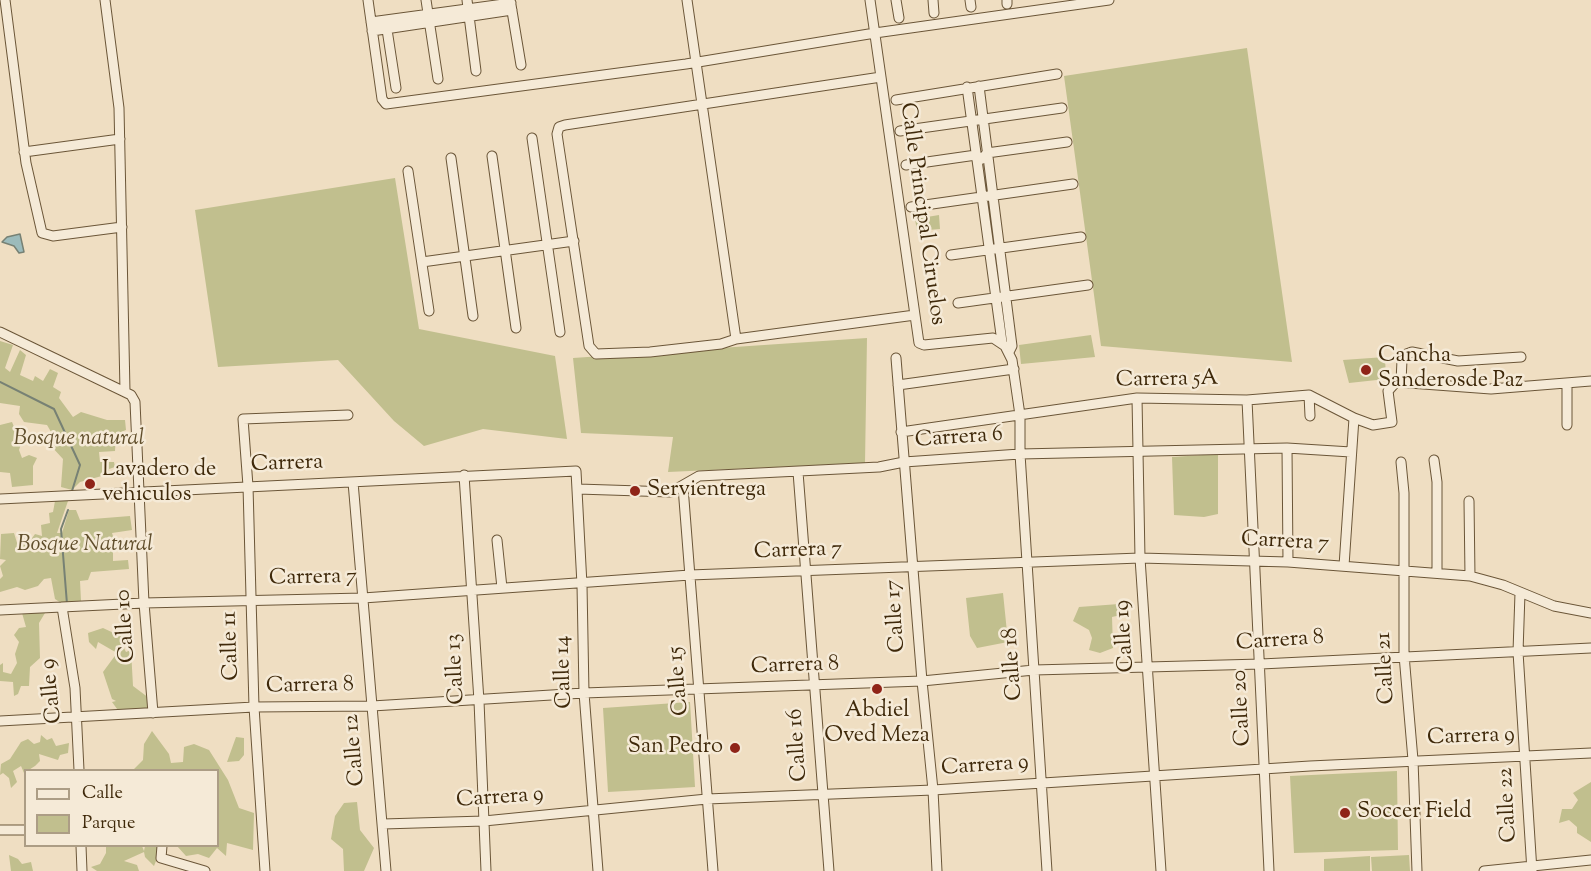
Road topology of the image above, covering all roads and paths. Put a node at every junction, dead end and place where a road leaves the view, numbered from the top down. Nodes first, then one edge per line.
1 (5, 0) edge
2 (105, 0) edge
3 (368, 0) edge
4 (426, 0) edge
5 (687, 0) edge
6 (870, 0) edge
7 (896, 0) edge
8 (933, 0) edge
9 (1109, 0) edge
10 (511, 4) edge
11 (468, 8) edge
12 (934, 13) dead end
13 (429, 18) junction
14 (898, 18) dead end
15 (386, 24) junction
16 (372, 26) junction
17 (875, 33) junction
18 (696, 61) junction
19 (520, 65) dead end
20 (476, 71) dead end
21 (1057, 74) dead end
22 (881, 77) junction
23 (438, 79) dead end
24 (979, 86) junction
25 (967, 87) junction
26 (396, 88) dead end
27 (896, 100) dead end
28 (702, 105) junction
29 (1062, 108) dead end
30 (982, 119) junction
31 (971, 121) junction
32 (900, 131) dead end
33 (120, 138) junction
34 (532, 138) dead end
35 (1067, 142) dead end
36 (24, 152) junction
37 (987, 153) junction
38 (976, 155) junction
39 (492, 156) dead end
40 (451, 158) dead end
41 (906, 165) dead end
42 (408, 171) dead end
43 (1073, 184) dead end
44 (992, 195) junction
45 (982, 196) junction
46 (911, 207) dead end
47 (122, 227) junction
48 (1081, 237) dead end
49 (574, 241) junction
50 (547, 244) junction
51 (994, 249) junction
52 (505, 251) junction
53 (951, 255) dead end
54 (464, 256) junction
55 (422, 262) junction
56 (1088, 285) dead end
57 (1005, 296) junction
58 (995, 298) junction
59 (958, 303) dead end
60 (429, 311) dead end
61 (915, 315) junction
62 (473, 316) dead end
63 (516, 328) dead end
64 (0, 332) edge
65 (560, 332) dead end
66 (1004, 335) junction
67 (735, 339) junction
68 (1009, 352) junction
69 (1521, 357) dead end
70 (896, 358) dead end
71 (1014, 369) junction
72 (1591, 381) edge
73 (1401, 382) junction
74 (1567, 383) junction
75 (898, 385) junction
76 (125, 392) junction
77 (1309, 395) junction
78 (1137, 398) junction
79 (1247, 400) junction
80 (348, 415) dead end
81 (1020, 415) junction
82 (1310, 416) dead end
83 (1354, 418) junction
84 (1567, 425) dead end
85 (901, 432) junction
86 (1250, 448) junction
87 (1287, 448) junction
88 (1138, 450) junction
89 (1351, 452) junction
90 (1020, 454) junction
91 (1434, 460) dead end
92 (904, 462) junction
93 (1401, 462) dead end
94 (576, 471) joint
95 (798, 472) junction
96 (464, 475) junction
97 (354, 482) junction
98 (248, 486) junction
99 (683, 487) junction
100 (578, 489) junction
101 (138, 492) junction
102 (0, 499) edge
103 (1469, 501) dead end
104 (497, 540) dead end
105 (1140, 558) junction
106 (1254, 560) junction
107 (1288, 562) junction
108 (1027, 563) junction
109 (1344, 566) junction
110 (913, 567) junction
111 (1403, 570) junction
112 (806, 572) junction
113 (1437, 572) junction
114 (690, 576) junction
115 (1470, 576) junction
116 (582, 585) junction
117 (502, 588) junction
118 (472, 590) junction
119 (1520, 593) junction
120 (363, 598) junction
121 (250, 600) junction
122 (144, 603) junction
123 (63, 607) junction
124 (0, 610) edge
125 (1591, 613) edge
126 (1591, 648) edge
127 (1518, 652) junction
128 (1404, 655) junction
129 (1261, 664) junction
130 (1148, 668) junction
131 (1034, 670) junction
132 (921, 681) junction
133 (814, 686) junction
134 (701, 691) junction
135 (585, 693) junction
136 (479, 701) junction
137 (372, 706) junction
138 (254, 707) junction
139 (153, 713) junction
140 (77, 717) junction
141 (0, 721) edge
142 (1591, 753) edge
143 (1526, 756) junction
144 (1413, 760) junction
145 (1266, 768) junction
146 (79, 769) edge
147 (1154, 774) junction
148 (1041, 783) junction
149 (933, 790) junction
150 (823, 795) junction
151 (707, 799) junction
152 (593, 810) junction
153 (484, 821) junction
154 (383, 824) junction
155 (0, 830) edge
156 (24, 830) edge
157 (81, 847) edge
158 (162, 847) edge
159 (1591, 860) edge
160 (1579, 866) edge
161 (1532, 868) edge
162 (82, 871) edge
163 (205, 871) edge
164 (265, 871) edge
165 (386, 871) edge
166 (486, 871) edge
167 (598, 871) edge
168 (713, 871) edge
169 (829, 871) edge
170 (937, 871) edge
171 (1047, 871) edge
172 (1161, 871) edge
173 (1269, 871) edge
174 (1418, 871) edge
175 (1484, 871) edge

1 - 36 street
2 - 33 street
3 - 16 street
4 - 13 street
5 - 18 street
6 - 17 street, Calle Principal Ciruelos
7 - 14 street
8 - 12 street
9 - 17 street
10 - 11 street
10 - 19 street
11 - 13 street
11 - 20 street
13 - 15 street
13 - 23 street
15 - 16 street
15 - 26 street
16 - 18 street
17 - 18 street
17 - 22 street, Calle Principal Ciruelos
18 - 28 street
21 - 24 street
22 - 28 street
22 - 61 street, Calle Principal Ciruelos
24 - 25 street
24 - 30 street
25 - 27 street
25 - 31 street
28 - 49 street
28 - 67 street
29 - 30 street
30 - 31 street
30 - 37 street
31 - 32 street
31 - 38 street
33 - 36 street
33 - 47 street
34 - 50 street
35 - 37 street
36 - 47 street
37 - 38 street
37 - 44 street
38 - 41 street
38 - 45 street
39 - 52 street
40 - 54 street
42 - 55 street
43 - 44 street
44 - 45 street
44 - 51 street
45 - 46 street
45 - 51 street
47 - 76 street
48 - 51 street
49 - 50 street
49 - 67 street
50 - 52 street
50 - 65 street
51 - 53 street
51 - 57 street
51 - 58 street
52 - 54 street
52 - 63 street
54 - 55 street
54 - 62 street
55 - 60 street
56 - 57 street
57 - 58 street
57 - 66 street
58 - 59 street
58 - 66 street
61 - 66 street, Calle Principal Ciruelos
61 - 67 street
64 - 76 street
66 - 68 street
66 - 68 street
68 - 71 street
69 - 73 street
70 - 75 street, Calle 17
71 - 75 street
71 - 81 street
72 - 74 street
73 - 74 street
73 - 83 street
74 - 84 street
75 - 85 street, Calle 17
76 - 101 street, Calle 10
77 - 79 street, Carrera 5A
77 - 82 street
77 - 83 street
78 - 79 street, Carrera 5A
78 - 81 street, Carrera 5A
78 - 88 street, Calle 19
79 - 86 street, Calle 20
80 - 98 street, Calle 11
81 - 85 street, Carrera 5A
81 - 90 street
83 - 89 street
85 - 92 street, Calle 17
86 - 87 street, Carrera 6
86 - 88 street, Carrera 6
86 - 106 street, Calle 20
87 - 89 street, Carrera 6
87 - 107 street
88 - 90 street, Carrera 6
88 - 105 street, Calle 19
89 - 109 street
90 - 92 street, Carrera 6
90 - 108 street, Calle 18
91 - 113 street
92 - 95 street, Carrera 6
92 - 110 street, Calle 17
93 - 111 street, Calle 21
94 - 96 street, Carrera
94 - 100 street, Calle 14
95 - 99 street, Carrera 6
95 - 112 street, Calle 16
96 - 97 street, Carrera
96 - 118 street, Calle 13
97 - 98 street, Carrera
97 - 120 street, Calle 12
98 - 101 street, Carrera
98 - 121 street, Calle 11
99 - 100 street, Carrera 6
99 - 114 street, Calle 15
100 - 116 street, Calle 14
101 - 102 street, Carrera
101 - 122 street, Calle 10
103 - 115 street
104 - 117 street
105 - 106 street, Carrera 7
105 - 108 street, Carrera 7
105 - 130 street, Calle 19
106 - 107 street, Carrera 7
106 - 129 street, Calle 20
107 - 109 street, Carrera 7
108 - 110 street, Carrera 7
108 - 131 street, Calle 18
109 - 111 street, Carrera 7
110 - 112 street, Carrera 7
110 - 132 street, Calle 17
111 - 113 street, Carrera 7
111 - 128 street, Calle 21
112 - 114 street, Carrera 7
112 - 133 street, Calle 16
113 - 115 street, Carrera 7
114 - 116 street, Carrera 7
114 - 134 street, Calle 15
115 - 119 street, Carrera 7
116 - 117 street, Carrera 7
116 - 135 street, Calle 14
117 - 118 street, Carrera 7
118 - 120 street, Carrera 7
118 - 136 street, Calle 13
119 - 125 street, Carrera 7
119 - 127 street, Calle 22
120 - 121 street, Carrera 7
120 - 137 street, Calle 12
121 - 122 street, Carrera 7
121 - 138 street, Calle 11
122 - 123 street, Carrera 7
122 - 139 street, Calle 10
123 - 124 street, Carrera 7
123 - 140 street, Calle 9
126 - 127 street, Carrera 8
127 - 128 street, Carrera 8
127 - 143 street, Calle 22
128 - 129 street, Carrera 8
128 - 144 street, Calle 21
129 - 130 street, Carrera 8
129 - 145 street, Calle 20
130 - 131 street, Carrera 8
130 - 147 street, Calle 19
131 - 132 street, Carrera 8
131 - 148 street, Calle 18
132 - 133 street, Carrera 8
132 - 149 street, Calle 17
133 - 134 street, Carrera 8
133 - 150 street, Calle 16
134 - 135 street, Carrera 8
134 - 151 street, Calle 15
135 - 136 street, Carrera 8
135 - 152 street, Calle 14
136 - 137 street, Carrera 8
136 - 153 street, Calle 13
137 - 138 street, Carrera 8
137 - 154 street, Calle 12
138 - 139 street, Carrera 8
138 - 164 street, Calle 11
139 - 140 street, Carrera 8
140 - 141 street, Carrera 8
140 - 146 street, Calle 9
142 - 143 street, Carrera 9
143 - 144 street, Carrera 9
143 - 161 street, Calle 22
144 - 145 street, Carrera 9
144 - 174 street, Calle 21
145 - 147 street, Carrera 9
145 - 173 street, Calle 20
147 - 148 street, Carrera 9
147 - 172 street, Calle 19
148 - 149 street, Carrera 9
148 - 171 street, Calle 18
149 - 150 street, Carrera 9
149 - 170 street, Calle 17
150 - 151 street, Carrera 9
150 - 169 street, Calle 16
151 - 152 street, Carrera 9
151 - 168 street, Calle 15
152 - 153 street, Carrera 9
152 - 167 street, Calle 14
153 - 154 street, Carrera 9
153 - 166 street, Calle 13
154 - 165 street, Calle 12
155 - 156 street
157 - 162 street
158 - 163 street
159 - 160 street
160 - 161 street
161 - 175 street

